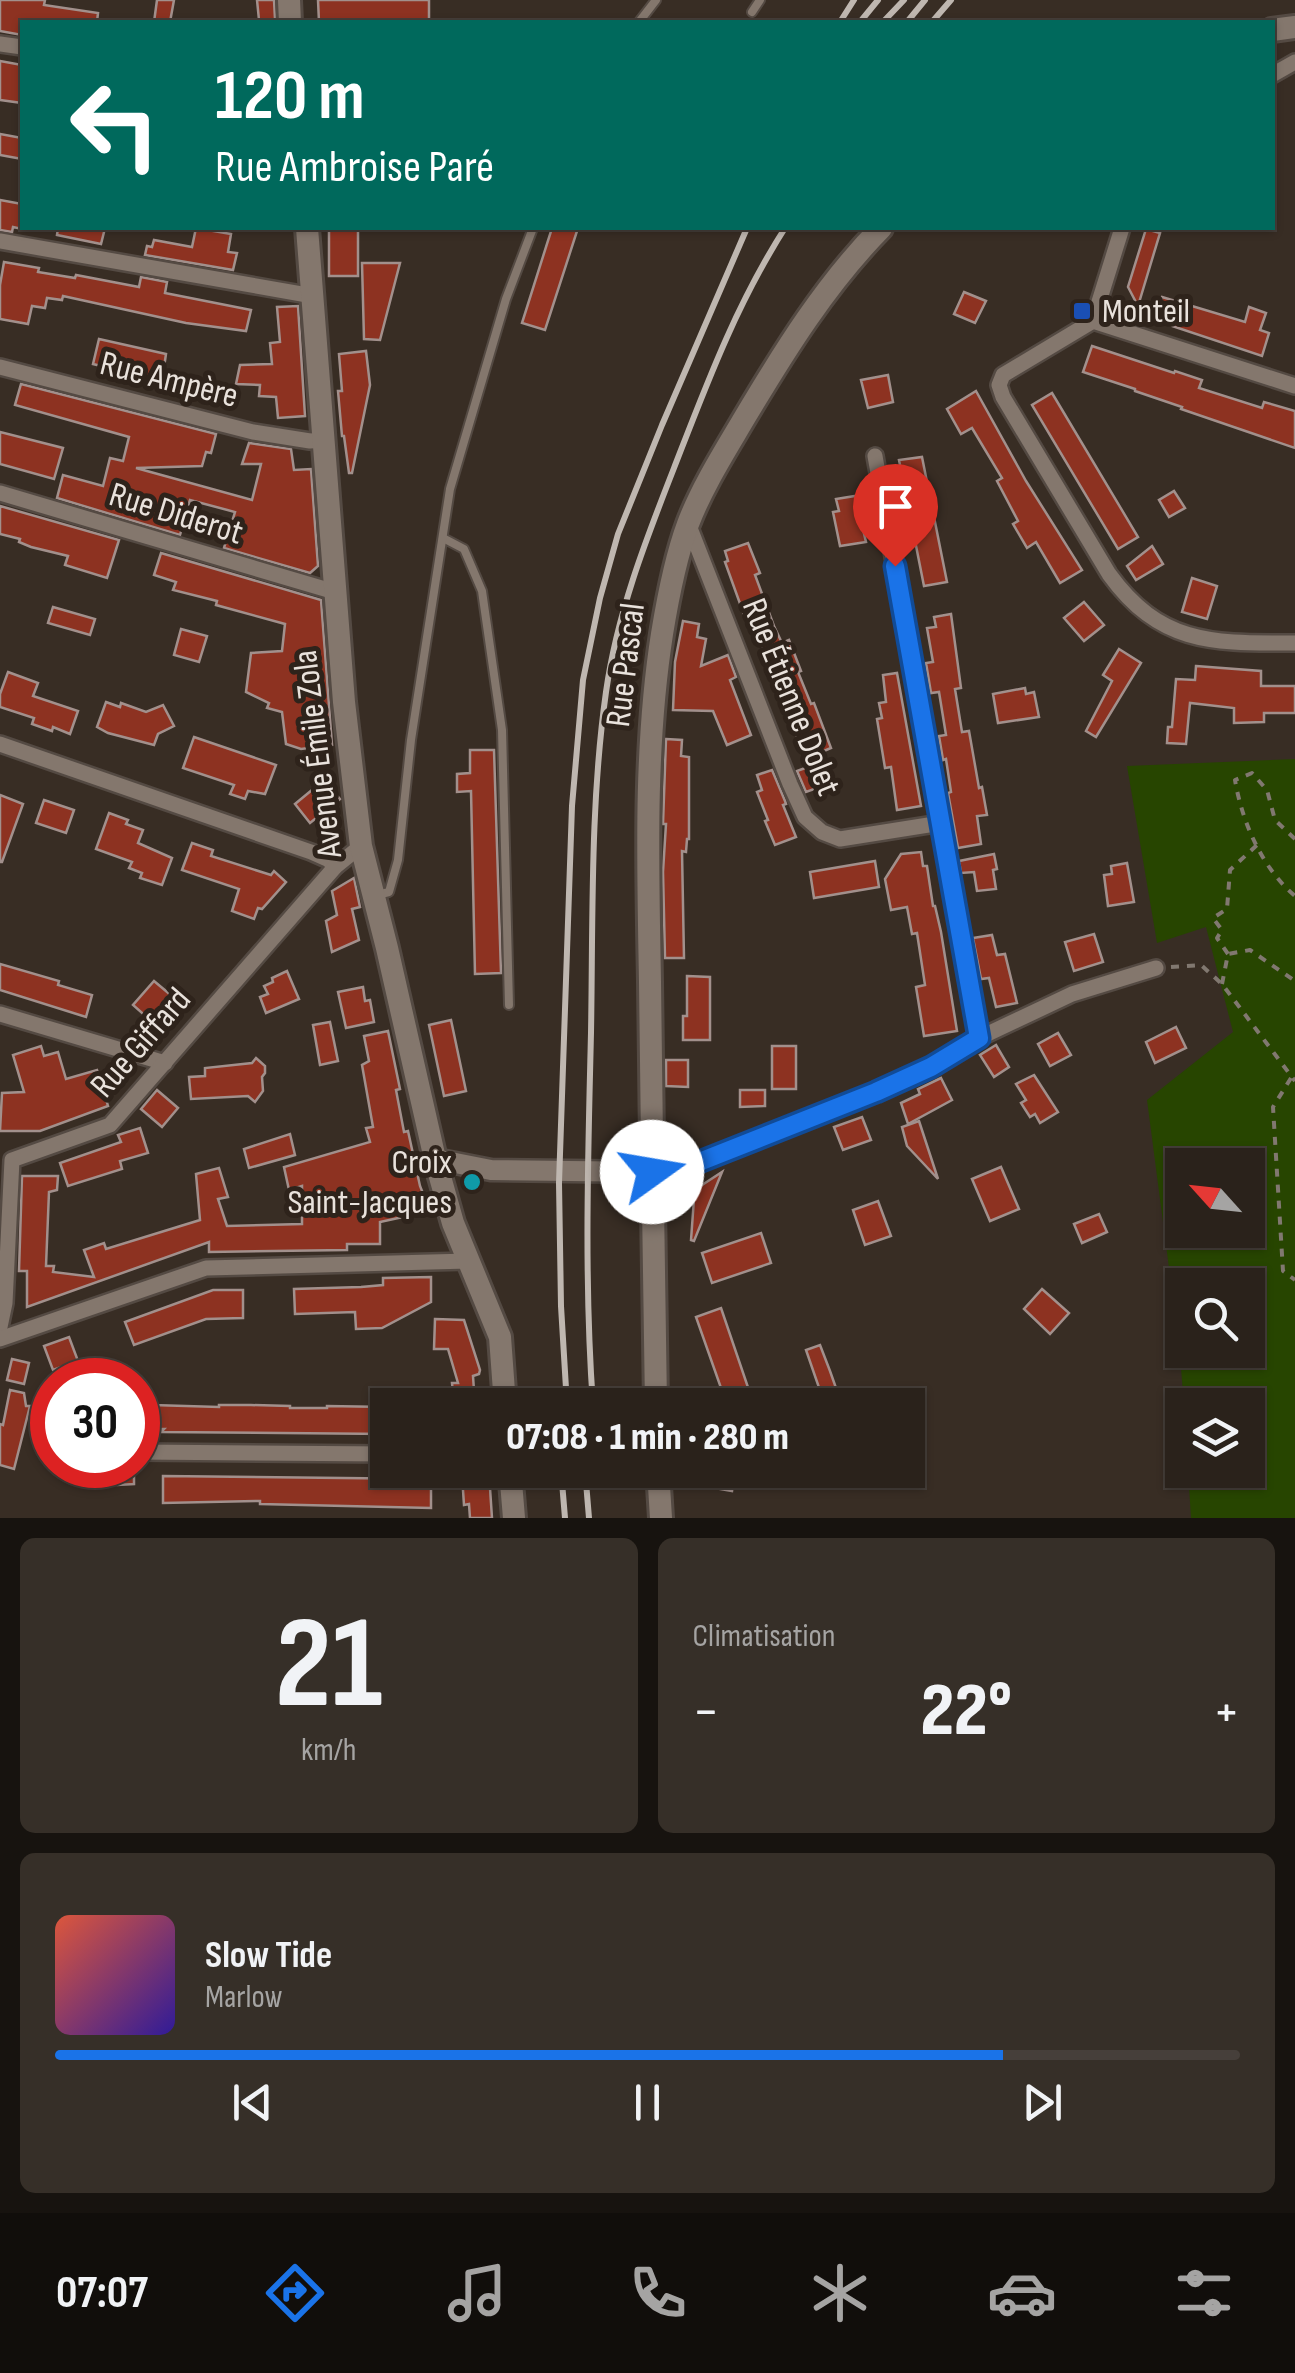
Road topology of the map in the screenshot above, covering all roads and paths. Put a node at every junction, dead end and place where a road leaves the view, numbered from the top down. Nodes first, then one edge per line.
1 (656, 0) edge
2 (760, 0) edge
3 (752, 12) dead end
4 (641, 20) edge
5 (307, 230) edge
6 (532, 230) edge
7 (880, 230) edge
8 (1121, 230) edge
9 (0, 241) edge
10 (313, 296) junction
11 (1093, 321) junction
12 (0, 367) edge
13 (1295, 386) edge
14 (325, 440) junction
15 (875, 456) dead end
16 (0, 493) edge
17 (688, 522) junction
18 (442, 538) junction
19 (335, 592) junction
20 (1295, 642) edge
21 (0, 744) edge
22 (941, 823) junction
23 (1295, 840) edge
24 (1256, 845) junction
25 (361, 846) junction
26 (334, 867) junction
27 (374, 896) junction
28 (1295, 896) edge
29 (1228, 954) junction
30 (1156, 968) joint
31 (1295, 981) edge
32 (1222, 984) junction
33 (509, 1005) dead end
34 (0, 1014) edge
35 (979, 1038) junction
36 (165, 1062) junction
37 (1293, 1080) edge
38 (435, 1159) junction
39 (652, 1172) junction
40 (468, 1261) junction
41 (1295, 1280) edge
42 (0, 1326) edge
43 (0, 1339) edge
44 (504, 1388) edge
45 (656, 1388) edge
46 (160, 1452) edge
47 (370, 1454) edge
48 (512, 1488) edge
49 (659, 1488) edge
50 (514, 1518) edge
51 (661, 1518) edge

1 - 4 lane
2 - 3 lane
5 - 10 main road, Avenue Émile Zola
6 - 18 lane
7 - 17 main road, Rue Pascal
8 - 11 street
9 - 10 street
10 - 14 main road, Avenue Émile Zola
11 - 13 street
11 - 20 street
12 - 14 street, Rue Ampère
14 - 19 main road, Avenue Émile Zola
15 - 22 street
16 - 19 street, Rue Diderot
17 - 22 street, Rue Étienne Dolet
17 - 39 main road, Rue Pascal
18 - 27 lane
18 - 33 lane
19 - 25 main road, Avenue Émile Zola
21 - 26 street
22 - 35 street
23 - 24 path
24 - 28 path
24 - 29 path
25 - 26 street, Rue Giffard
25 - 27 main road, Avenue Émile Zola
26 - 36 street, Rue Giffard
27 - 38 main road, Avenue Émile Zola
29 - 31 path
29 - 32 path
30 - 32 path
30 - 35 street
32 - 37 path
34 - 36 street
35 - 39 street
36 - 42 street, Rue Giffard
37 - 41 path
38 - 39 street
38 - 40 main road, Avenue Émile Zola
39 - 45 main road, Rue Pascal
40 - 43 street
40 - 44 main road, Avenue Émile Zola
46 - 47 street
48 - 50 main road
49 - 51 main road

